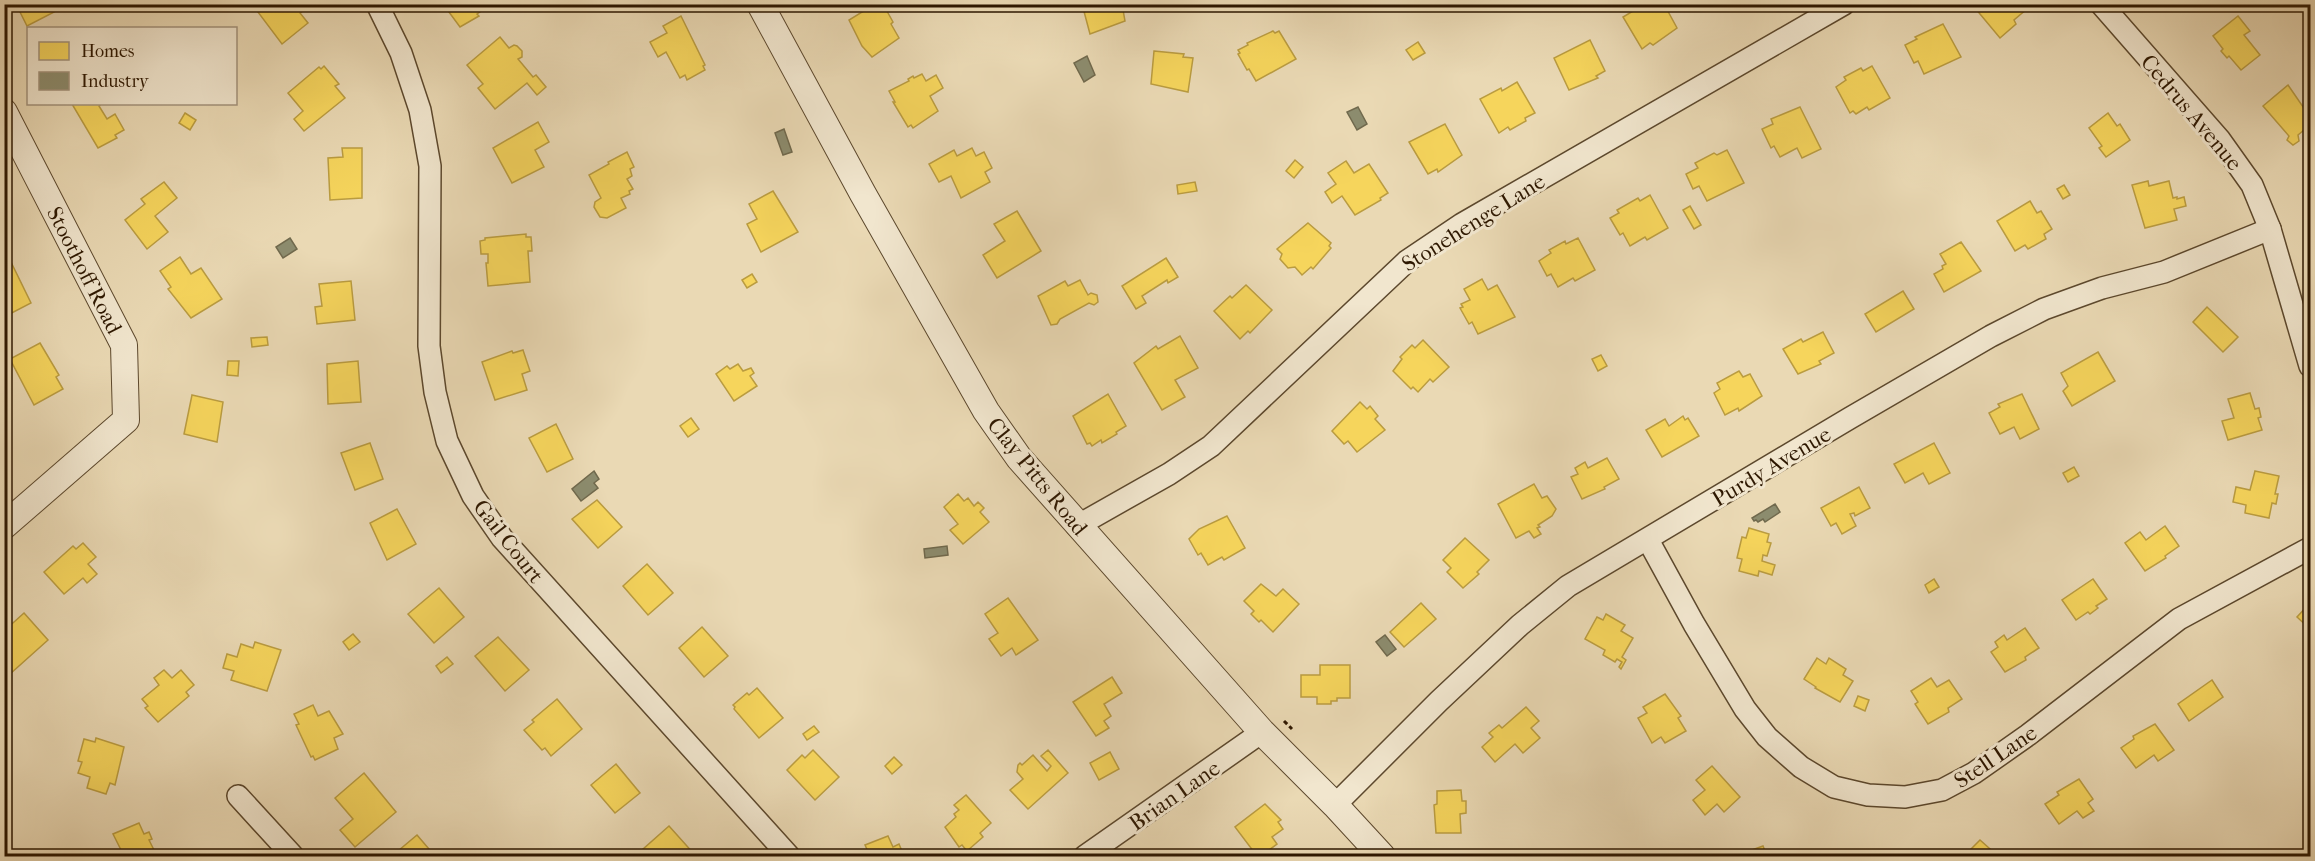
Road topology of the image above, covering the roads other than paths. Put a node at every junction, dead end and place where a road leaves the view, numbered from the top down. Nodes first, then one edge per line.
1 (377, 4) edge
2 (760, 4) edge
3 (1844, 4) edge
4 (2101, 4) edge
5 (6, 118) edge
6 (2270, 229) junction
7 (2310, 366) edge
8 (4, 526) edge
9 (1077, 526) junction
10 (1648, 540) junction
11 (2310, 548) edge
12 (1262, 732) junction
13 (238, 796) dead end
14 (1335, 805) junction
15 (293, 856) edge
16 (789, 856) edge
17 (1085, 856) edge
18 (1382, 856) edge

1 - 16 street, Gail Court
2 - 9 street, Clay Pitts Road
3 - 9 street, Stonehenge Lane
4 - 6 street, Cedrus Avenue
5 - 8 street, Stoothoff Road
6 - 7 street, Cedrus Avenue
6 - 10 street, Purdy Avenue
9 - 12 street, Clay Pitts Road
10 - 11 street, Stell Lane
10 - 14 street, Purdy Avenue
12 - 14 street, Clay Pitts Road
12 - 17 street, Brian Lane
13 - 15 street
14 - 18 street, Clay Pitts Road

